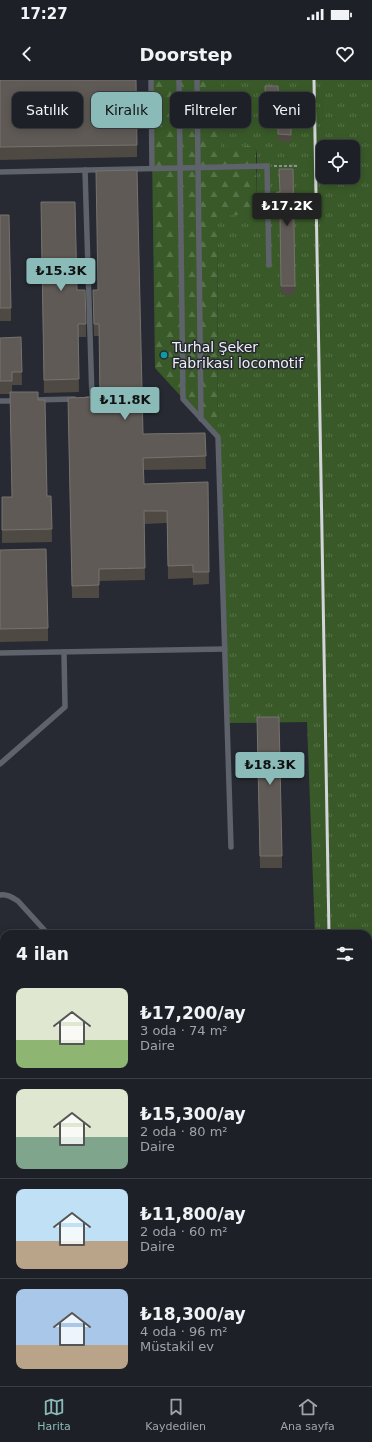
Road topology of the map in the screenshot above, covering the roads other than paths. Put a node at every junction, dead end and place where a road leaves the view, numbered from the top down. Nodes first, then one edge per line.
1 (151, 80) edge
2 (179, 80) edge
3 (197, 80) edge
4 (152, 168) junction
5 (180, 168) junction
6 (198, 168) junction
7 (84, 170) junction
8 (0, 172) edge
9 (269, 265) dead end
10 (0, 401) edge
11 (201, 419) junction
12 (225, 649) junction
13 (64, 652) junction
14 (0, 653) edge
15 (0, 764) edge
16 (231, 847) dead end
17 (0, 894) edge
18 (44, 930) edge

1 - 4 lane
2 - 5 lane
3 - 6 lane
4 - 5 lane
4 - 7 lane
5 - 6 lane
5 - 11 lane
6 - 9 lane
6 - 11 lane
7 - 8 lane
7 - 10 lane
11 - 12 lane
12 - 13 lane
12 - 16 lane
13 - 14 lane
13 - 15 lane
17 - 18 lane

